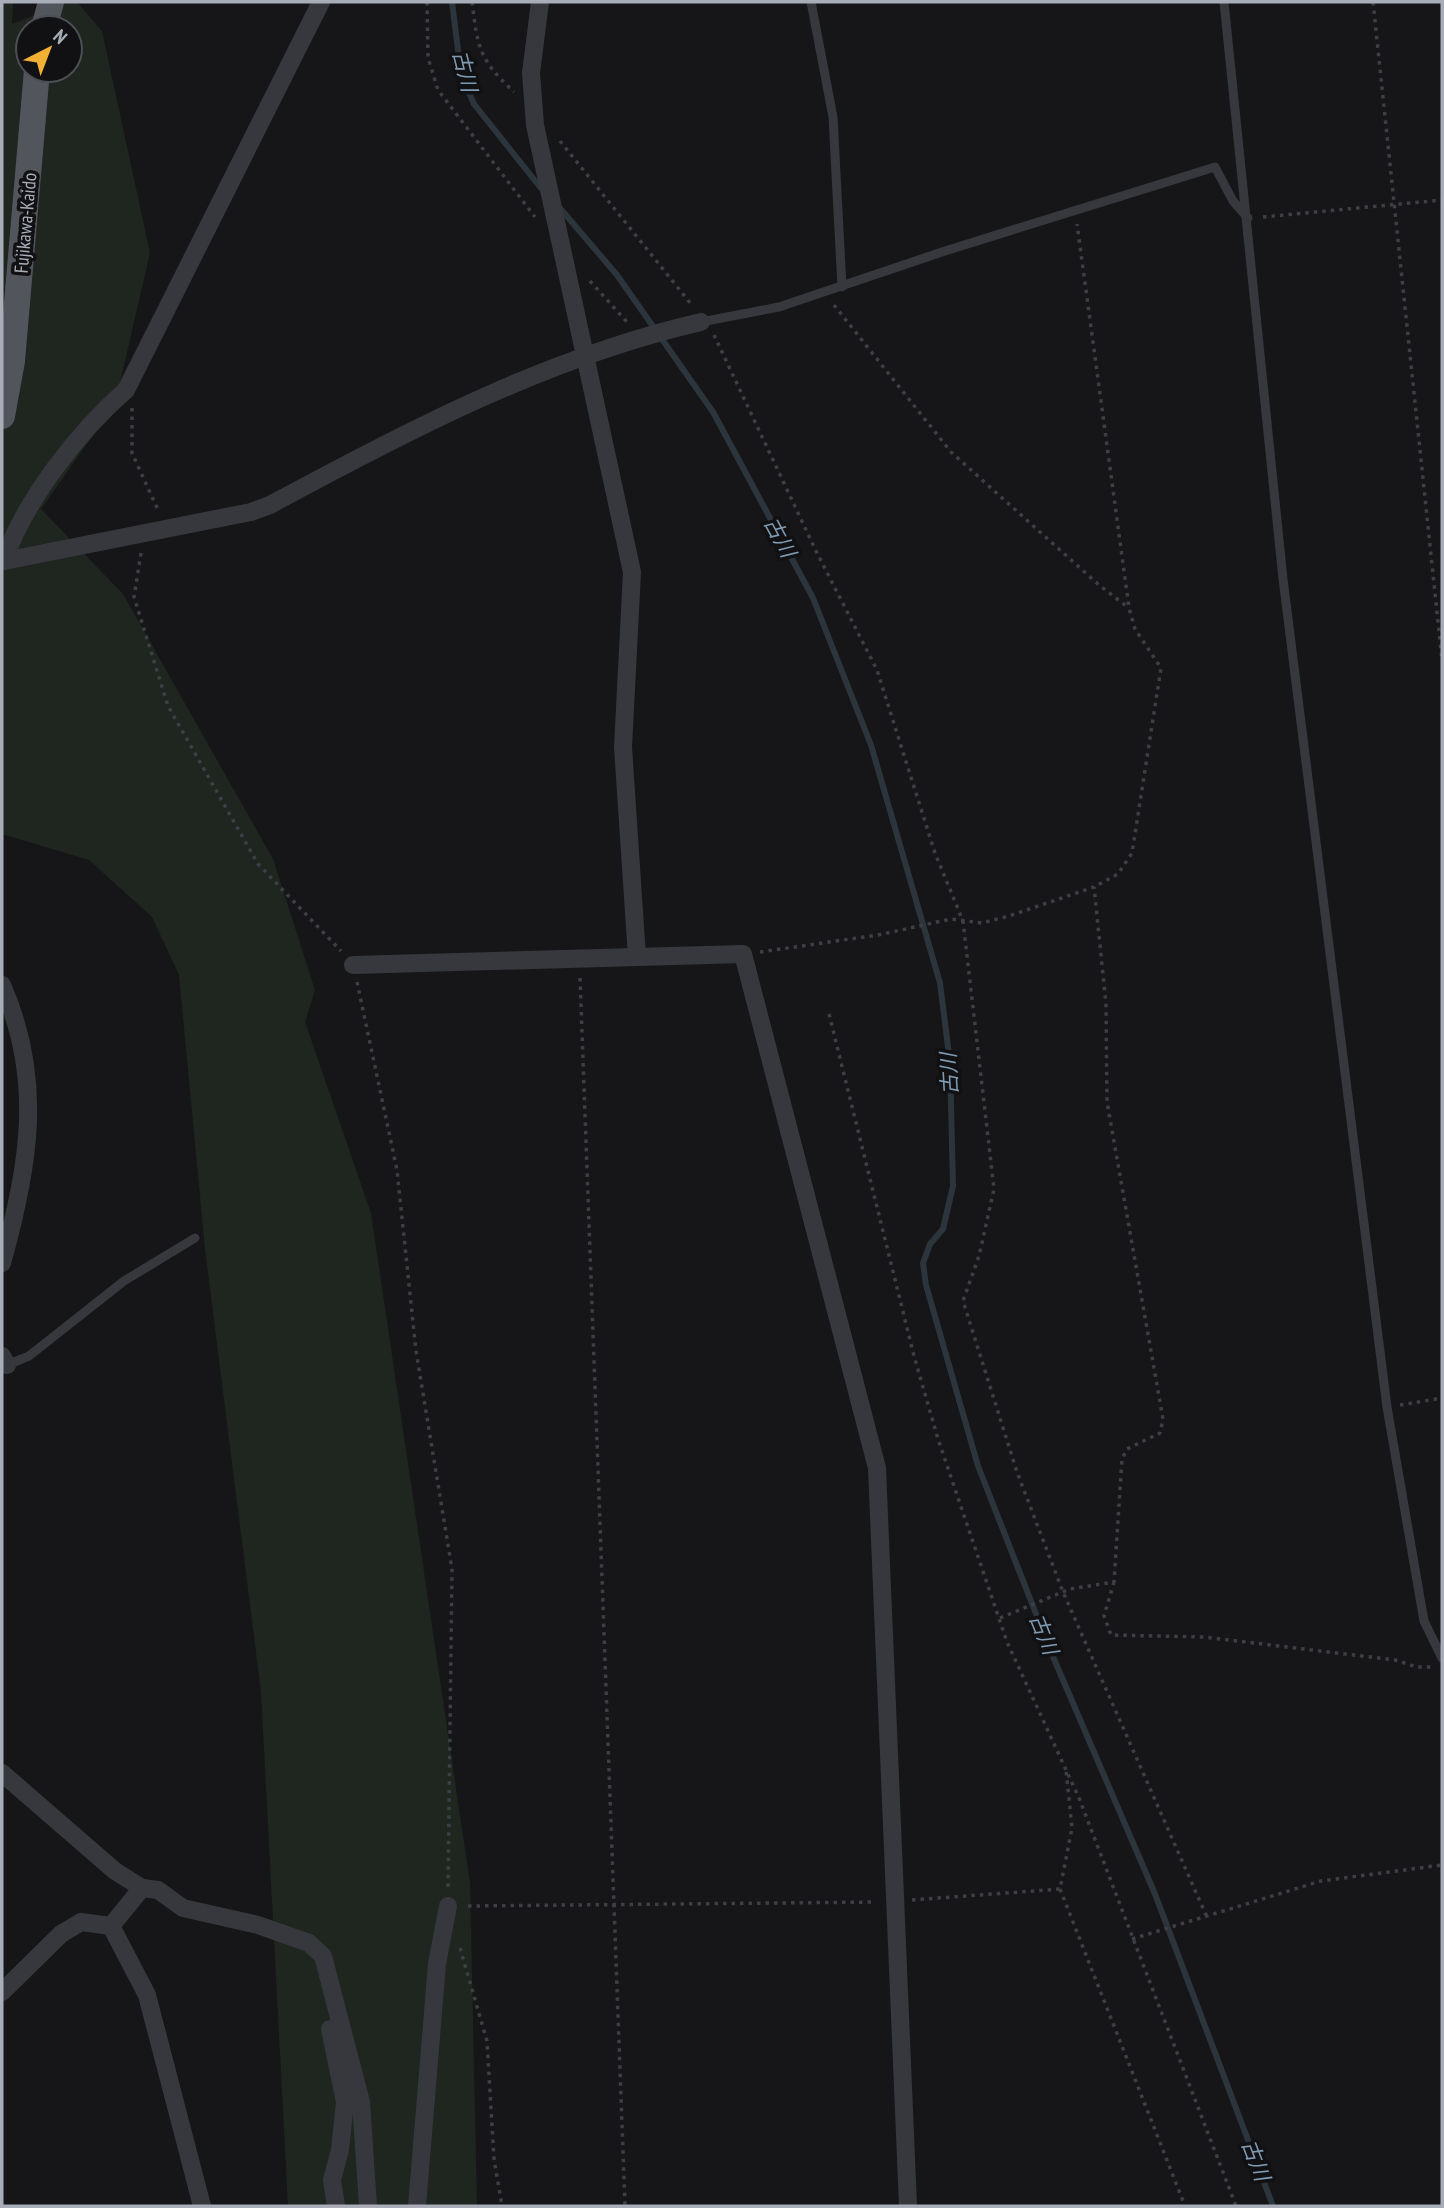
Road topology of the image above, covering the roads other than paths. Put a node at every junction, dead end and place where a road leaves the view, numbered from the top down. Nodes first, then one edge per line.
1 (321, 2) edge
2 (540, 2) edge
3 (811, 2) edge
4 (1224, 2) edge
5 (36, 84) edge
6 (1248, 218) junction
7 (842, 287) junction
8 (704, 321) joint
9 (587, 355) junction
10 (2, 416) edge
11 (3, 564) edge
12 (637, 957) junction
13 (353, 965) road end
14 (2, 985) edge
15 (195, 1238) dead end
16 (2, 1263) edge
17 (4, 1363) edge
18 (1442, 1658) edge
19 (2, 1773) edge
20 (142, 1888) junction
21 (448, 1906) road end
22 (111, 1926) junction
23 (327, 1980) junction
24 (2, 1992) edge
25 (202, 2206) edge
26 (336, 2206) edge
27 (368, 2206) edge
28 (417, 2206) edge
29 (908, 2206) edge

1 - 11 street
2 - 9 street
3 - 7 lane
4 - 6 lane
5 - 10 main road, Fujikawa-Kaido
6 - 7 lane
6 - 18 lane
7 - 8 lane
8 - 9 street
9 - 11 street
9 - 12 street
12 - 13 street
12 - 29 street
14 - 16 street
15 - 17 lane
19 - 20 street
20 - 22 street
20 - 23 street
21 - 28 street
22 - 24 street
22 - 25 street
23 - 26 street
23 - 27 street

